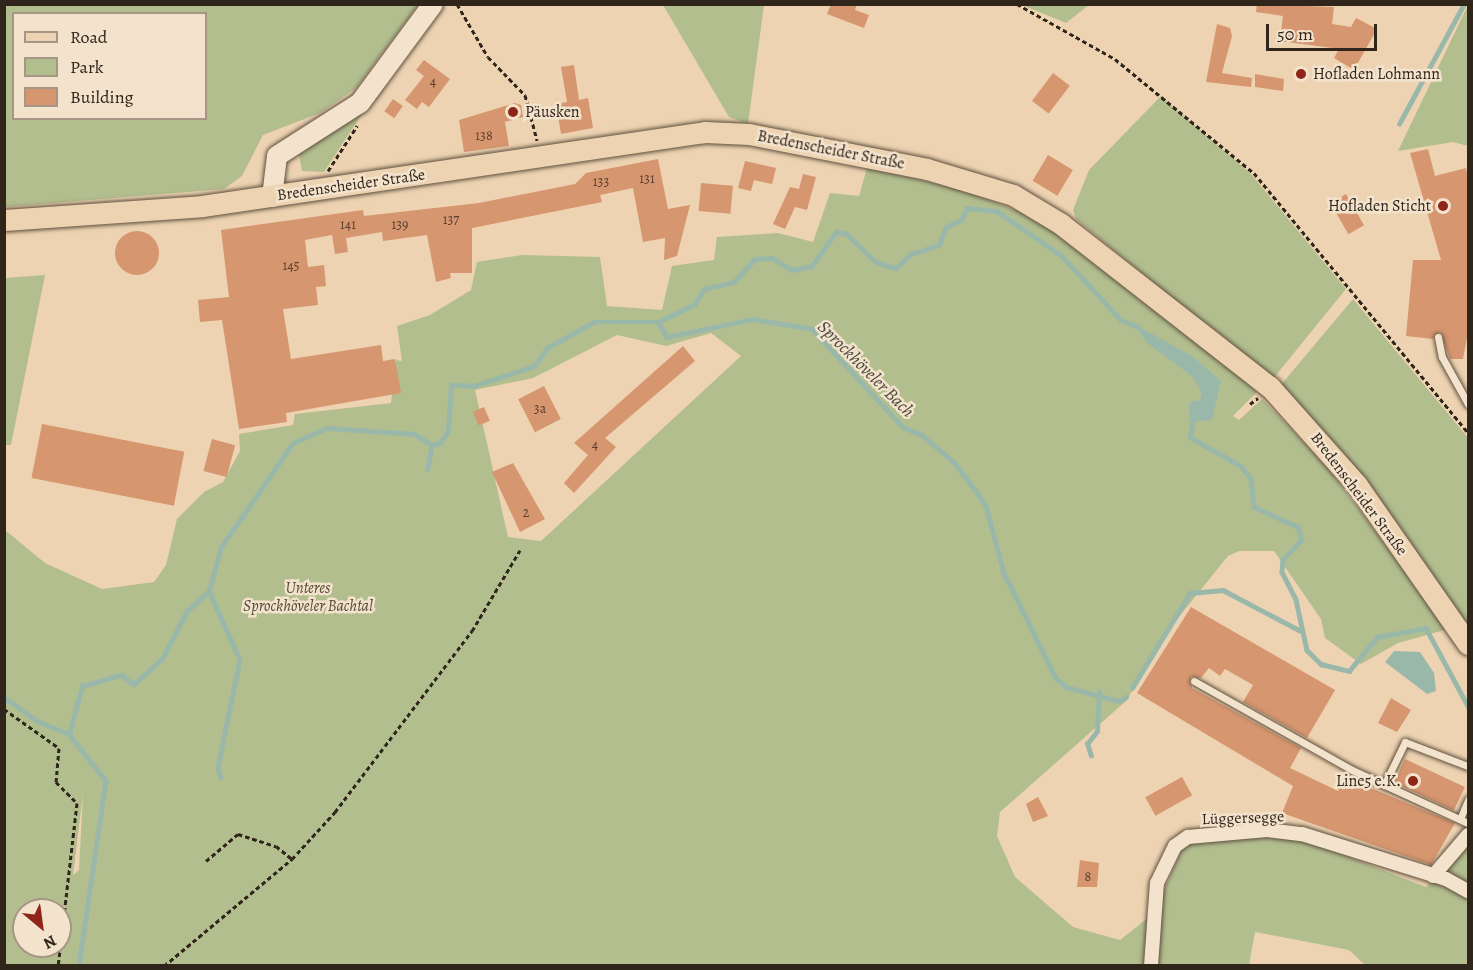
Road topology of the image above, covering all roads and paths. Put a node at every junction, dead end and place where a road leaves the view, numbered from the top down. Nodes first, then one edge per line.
1 (433, 4) edge
2 (457, 4) edge
3 (1017, 4) edge
4 (364, 117) dead end
5 (541, 156) junction
6 (327, 190) junction
7 (272, 197) junction
8 (4, 220) edge
9 (1437, 337) dead end
10 (1468, 404) edge
11 (1468, 433) edge
12 (520, 549) dead end
13 (1468, 645) edge
14 (1194, 681) dead end
15 (4, 709) edge
16 (1468, 766) edge
17 (1384, 784) junction
18 (1468, 800) edge
19 (1460, 819) junction
20 (1468, 823) edge
21 (1468, 835) edge
22 (292, 859) junction
23 (206, 861) dead end
24 (1433, 876) junction
25 (1468, 891) edge
26 (58, 966) edge
27 (164, 966) edge
28 (1151, 966) edge

1 - 7 main road
2 - 5 path
3 - 11 path
4 - 6 path
5 - 6 main road, Bredenscheider Straße
5 - 13 main road, Bredenscheider Straße
6 - 7 main road, Bredenscheider Straße
7 - 8 main road, Bredenscheider Straße
9 - 10 lane
12 - 22 path
14 - 17 lane
15 - 26 path
16 - 17 lane
17 - 19 lane
18 - 19 lane
19 - 20 lane
21 - 24 street
22 - 23 path
22 - 27 path
24 - 25 street, Lüggersegge
24 - 28 street, Lüggersegge

